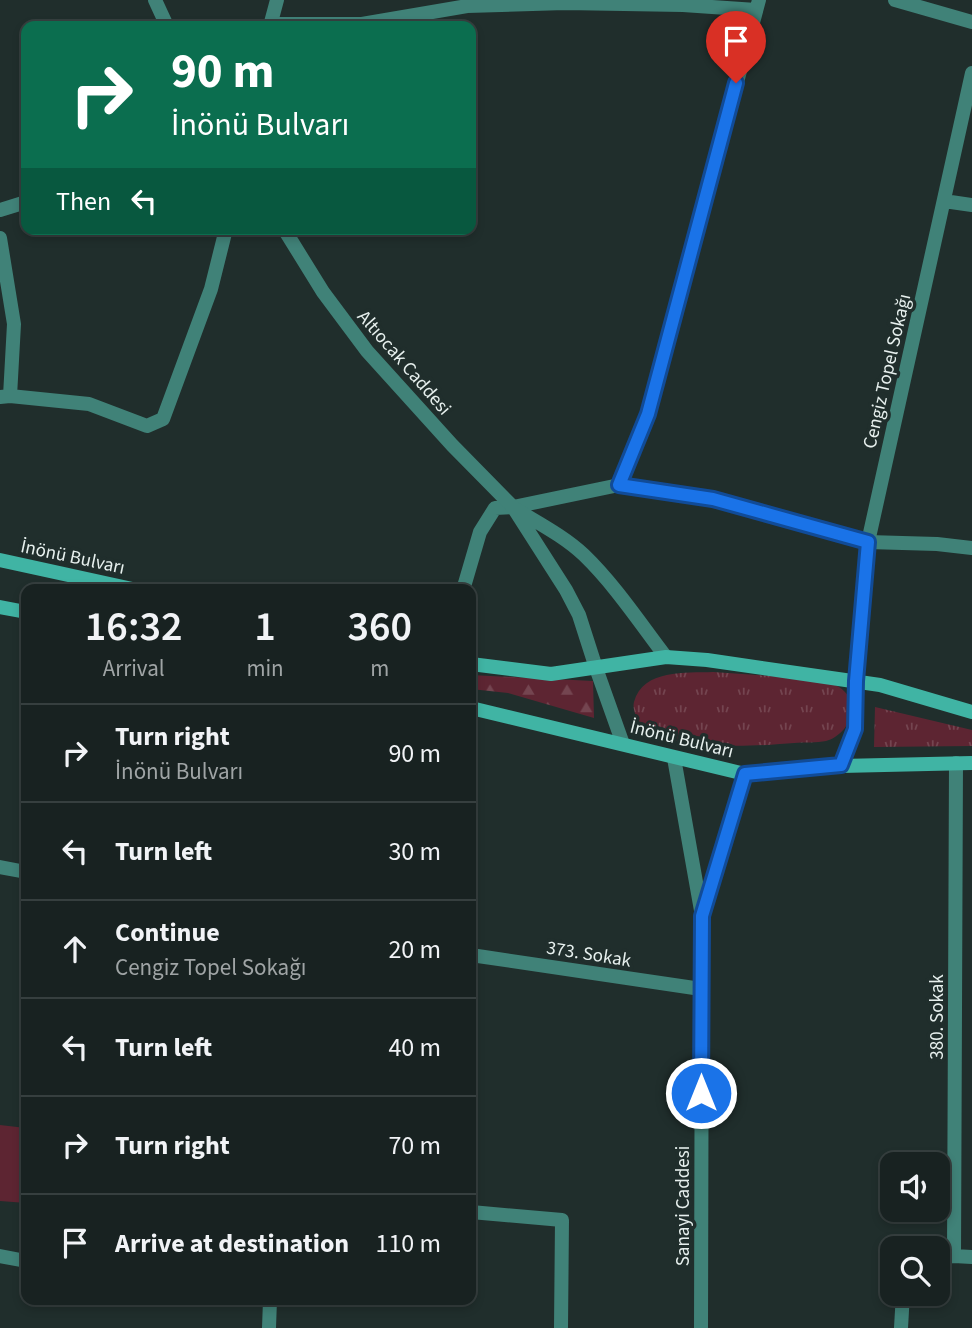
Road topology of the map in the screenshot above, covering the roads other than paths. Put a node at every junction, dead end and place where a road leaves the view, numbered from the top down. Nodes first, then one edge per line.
1 (156, 0) edge
2 (277, 0) edge
3 (895, 0) edge
4 (757, 5) edge
5 (165, 21) edge
6 (271, 21) edge
7 (380, 21) edge
8 (972, 22) edge
9 (972, 73) edge
10 (944, 201) junction
11 (21, 204) edge
12 (972, 205) edge
13 (0, 210) edge
14 (224, 235) edge
15 (288, 235) edge
16 (0, 238) edge
17 (5, 396) edge
18 (619, 485) junction
19 (513, 507) junction
20 (868, 542) junction
21 (972, 548) edge
22 (0, 560) edge
23 (110, 584) edge
24 (465, 584) edge
25 (0, 607) edge
26 (21, 611) edge
27 (666, 657) junction
28 (476, 665) edge
29 (596, 668) junction
30 (856, 681) junction
31 (476, 709) edge
32 (972, 712) edge
33 (623, 744) junction
34 (674, 758) junction
35 (956, 762) junction
36 (972, 763) edge
37 (841, 765) junction
38 (745, 774) junction
39 (0, 867) edge
40 (21, 871) edge
41 (702, 916) junction
42 (476, 956) edge
43 (701, 989) junction
44 (476, 1212) edge
45 (0, 1256) edge
46 (950, 1256) edge
47 (954, 1256) junction
48 (972, 1257) edge
49 (21, 1260) edge
50 (266, 1305) edge
51 (902, 1306) edge
52 (269, 1328) edge
53 (561, 1328) edge
54 (701, 1328) edge
55 (901, 1328) edge

1 - 5 street
2 - 6 street
3 - 8 street
4 - 7 street
4 - 18 street
9 - 10 street, Cengiz Topel Sokağı
10 - 12 street
10 - 20 street, Cengiz Topel Sokağı
11 - 13 street
14 - 17 street
15 - 19 street, Altıocak Caddesi
16 - 17 street
18 - 19 street
18 - 20 street
19 - 24 street
19 - 27 street, Altıocak Caddesi
19 - 29 street, Altıocak Caddesi
20 - 21 street
20 - 30 street, Cengiz Topel Sokağı
22 - 23 main road, İnönü Bulvarı
25 - 26 main road
27 - 29 main road
27 - 30 main road
28 - 29 main road
29 - 33 street, Altıocak Caddesi
30 - 32 main road
30 - 37 street, Cengiz Topel Sokağı
31 - 33 main road, İnönü Bulvarı
33 - 34 main road, İnönü Bulvarı
34 - 38 main road, İnönü Bulvarı
34 - 41 street, Sanayi Caddesi
35 - 36 main road, İnönü Bulvarı
35 - 37 main road, İnönü Bulvarı
35 - 47 street, 380. Sokak
37 - 38 main road, İnönü Bulvarı
38 - 41 street, Sanayi Caddesi
39 - 40 street
41 - 43 street, Sanayi Caddesi
42 - 43 street, 373. Sokak
43 - 54 street, Sanayi Caddesi
44 - 53 street
45 - 49 street
46 - 47 street
47 - 48 street
50 - 52 street
51 - 55 street

